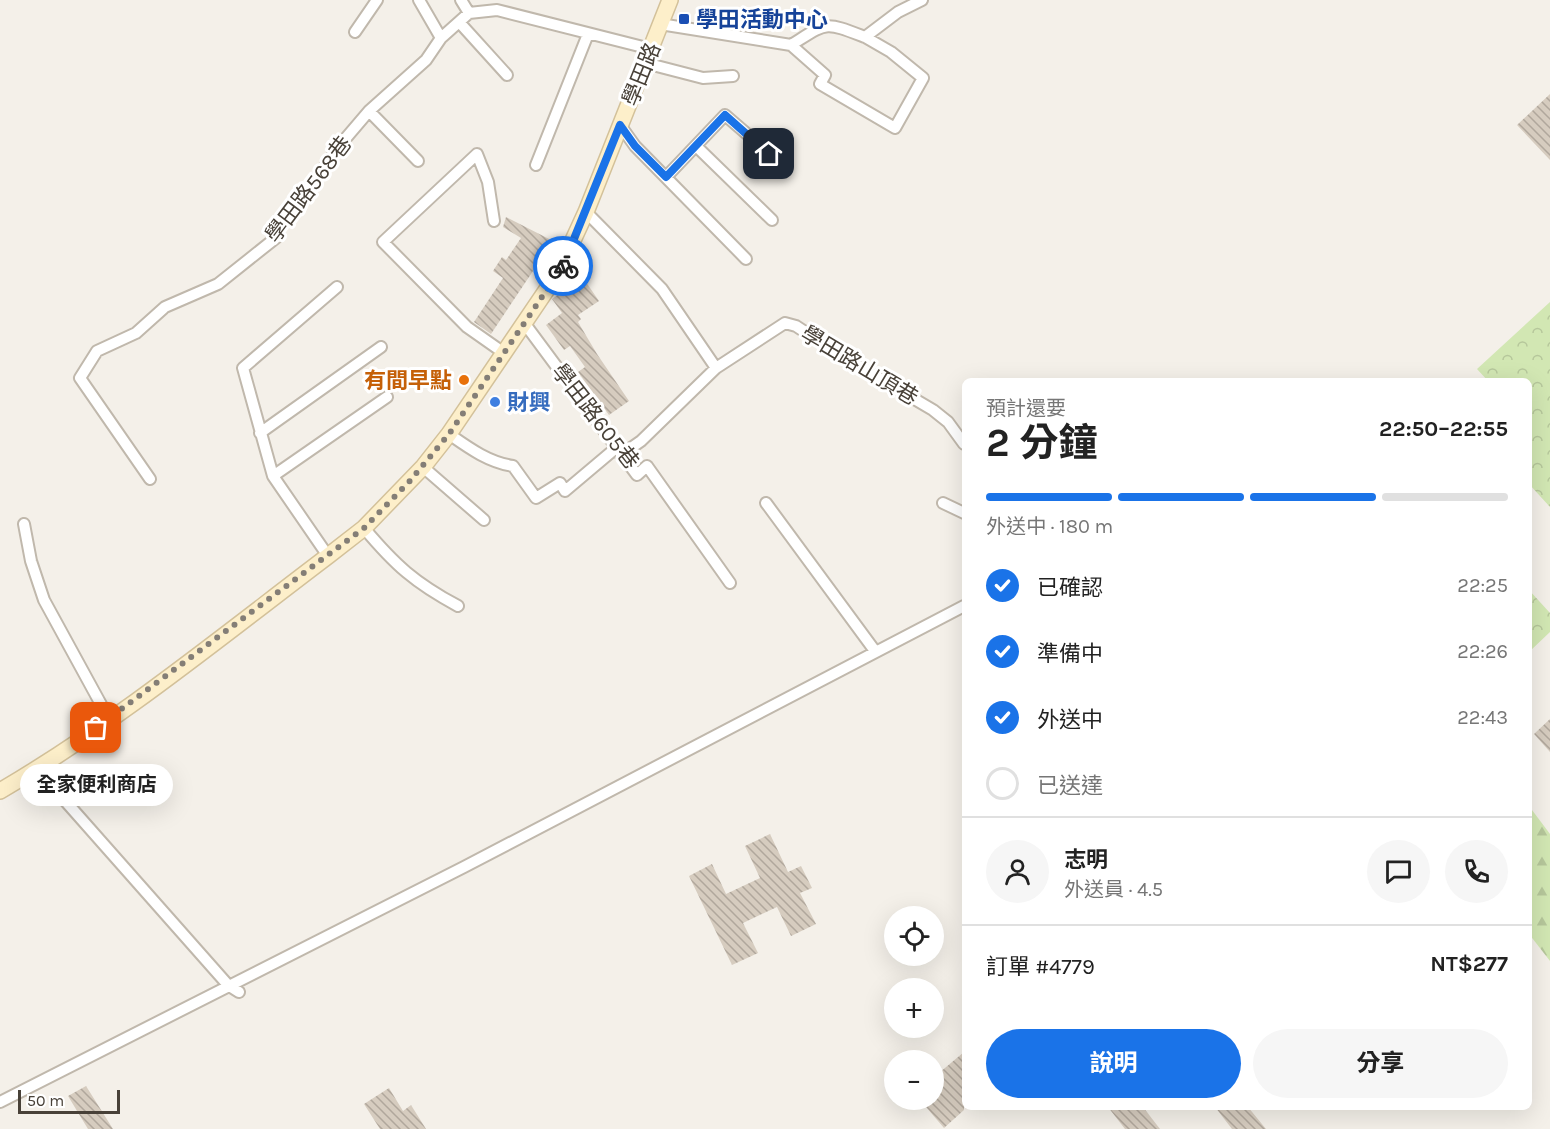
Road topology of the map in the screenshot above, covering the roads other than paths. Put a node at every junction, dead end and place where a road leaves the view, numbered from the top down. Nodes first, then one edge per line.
1 (377, 0) edge
2 (419, 0) edge
3 (461, 0) edge
4 (670, 0) edge
5 (922, 0) edge
6 (469, 14) junction
7 (459, 22) junction
8 (660, 24) junction
9 (355, 32) dead end
10 (588, 34) junction
11 (865, 37) junction
12 (441, 38) junction
13 (791, 45) junction
14 (648, 56) junction
15 (507, 75) dead end
16 (733, 76) dead end
17 (369, 111) junction
18 (620, 125) junction
19 (696, 146) junction
20 (418, 161) dead end
21 (536, 165) dead end
22 (784, 166) dead end
23 (666, 177) junction
24 (586, 212) junction
25 (494, 220) dead end
26 (772, 220) dead end
27 (746, 260) dead end
28 (337, 287) dead end
29 (525, 324) junction
30 (381, 346) dead end
31 (504, 353) junction
32 (716, 368) junction
33 (387, 397) dead end
34 (260, 433) junction
35 (449, 434) junction
36 (962, 441) edge
37 (619, 451) junction
38 (423, 466) junction
39 (273, 476) junction
40 (150, 479) dead end
41 (766, 503) dead end
42 (943, 503) dead end
43 (962, 512) edge
44 (484, 520) dead end
45 (24, 524) dead end
46 (364, 528) junction
47 (328, 556) junction
48 (730, 583) dead end
49 (458, 606) dead end
50 (962, 607) edge
51 (875, 651) junction
52 (109, 719) junction
53 (37, 769) junction
54 (0, 791) edge
55 (228, 985) junction
56 (239, 992) dead end
57 (0, 1102) edge

1 - 9 street
2 - 12 street
3 - 6 street
4 - 8 main road, 學田路
5 - 11 street
6 - 7 street, 學田路568巷
6 - 10 street
7 - 12 street, 學田路568巷
7 - 15 street
8 - 13 street
8 - 14 main road, 學田路
10 - 14 street
10 - 21 street
11 - 13 street
11 - 13 street
12 - 17 street, 學田路568巷
14 - 16 street
14 - 18 main road, 學田路
17 - 20 street
17 - 40 street, 學田路568巷
18 - 23 street
18 - 24 main road, 學田路
19 - 22 street
19 - 23 street
19 - 26 street
23 - 27 street
24 - 29 main road, 學田路
24 - 32 street
25 - 31 street
28 - 34 street
29 - 31 main road, 學田路
29 - 37 street, 學田路605巷
30 - 34 street
31 - 35 main road, 學田路
32 - 36 street, 學田路山頂巷
32 - 37 street, 學田路山頂巷
33 - 39 street
34 - 39 street
35 - 37 street, 學田路山頂巷
35 - 38 main road, 學田路
37 - 48 street, 學田路605巷
38 - 44 street
38 - 46 main road, 學田路
39 - 47 street
41 - 51 street
42 - 43 street
45 - 52 street
46 - 47 main road, 學田路
46 - 49 street
47 - 52 main road, 學田路
50 - 51 street
51 - 55 street
52 - 53 main road, 學田路
53 - 54 main road, 學田路
53 - 55 street
55 - 56 street
55 - 57 street

